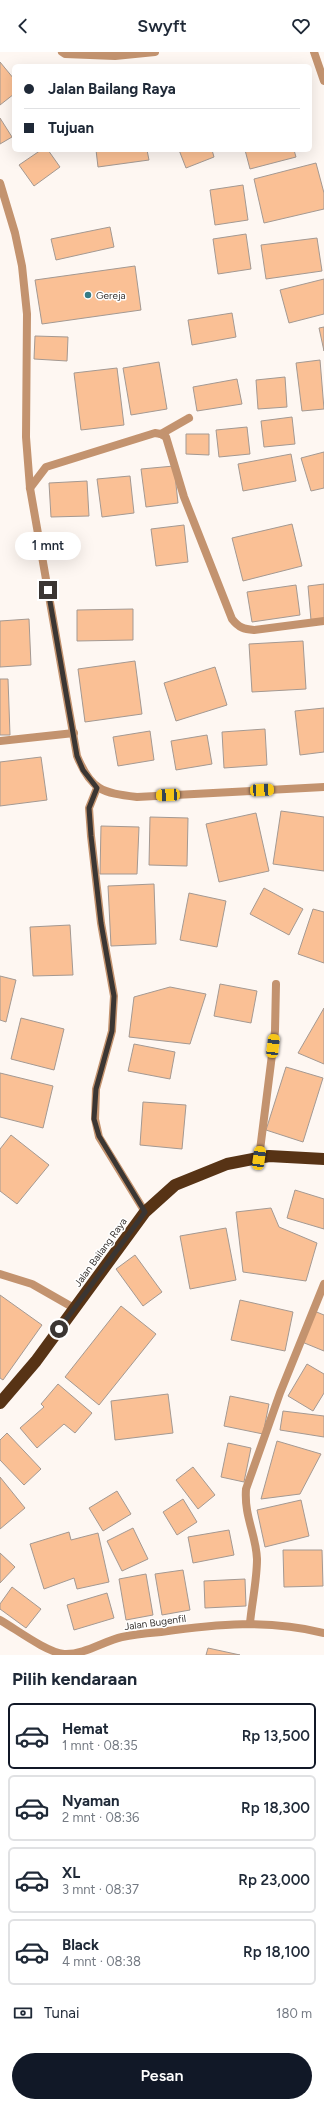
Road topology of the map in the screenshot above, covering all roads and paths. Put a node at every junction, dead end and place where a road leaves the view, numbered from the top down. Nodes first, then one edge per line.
1 (62, 52) edge
2 (155, 52) edge
3 (314, 52) edge
4 (324, 81) edge
5 (0, 183) edge
6 (189, 418) dead end
7 (161, 434) junction
8 (30, 488) junction
9 (324, 621) edge
10 (74, 733) junction
11 (0, 741) edge
12 (324, 787) edge
13 (97, 788) junction
14 (276, 984) dead end
15 (259, 1158) junction
16 (324, 1159) edge
17 (145, 1212) junction
18 (0, 1274) edge
19 (324, 1284) edge
20 (74, 1308) junction
21 (0, 1403) edge
22 (0, 1620) edge
23 (250, 1623) junction
24 (324, 1633) edge

1 - 2 street
3 - 4 street
5 - 8 street
6 - 7 street
7 - 8 street
7 - 9 street
8 - 10 street
10 - 11 street
10 - 13 street
12 - 13 street
13 - 17 street
14 - 15 street
15 - 16 highway, Jalan Bailang Raya
15 - 17 highway, Jalan Bailang Raya
17 - 20 highway, Jalan Bailang Raya
18 - 20 street
19 - 23 street
20 - 21 highway, Jalan Bailang Raya
22 - 23 street, Jalan Bugenfil
23 - 24 street, Jalan Bugenfil

